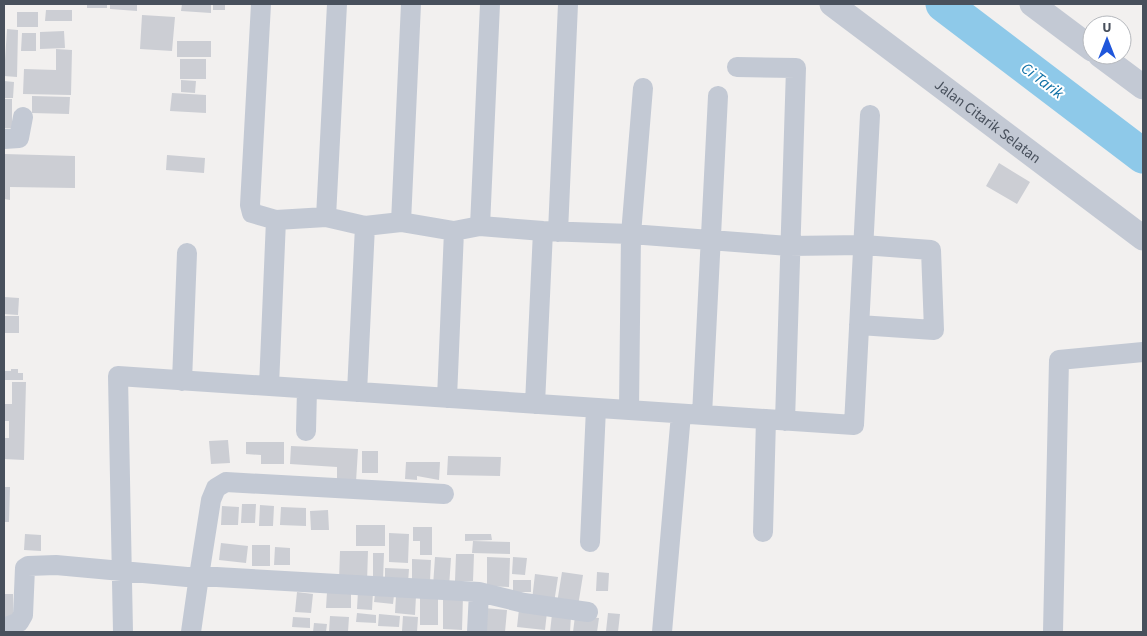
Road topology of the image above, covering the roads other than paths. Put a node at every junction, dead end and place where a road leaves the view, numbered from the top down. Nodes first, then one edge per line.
1 (261, 4) edge
2 (337, 4) edge
3 (411, 4) edge
4 (490, 4) edge
5 (568, 4) edge
6 (832, 4) edge
7 (1032, 4) edge
8 (1082, 42) edge
9 (1113, 65) edge
10 (738, 67) dead end
11 (1143, 87) edge
12 (643, 88) dead end
13 (718, 96) dead end
14 (870, 114) dead end
15 (22, 116) dead end
16 (4, 139) edge
17 (326, 217) junction
18 (276, 220) junction
19 (401, 222) junction
20 (365, 226) junction
21 (480, 226) junction
22 (454, 231) junction
23 (550, 231) junction
24 (631, 234) junction
25 (1143, 238) edge
26 (710, 240) junction
27 (864, 245) junction
28 (789, 246) junction
29 (187, 253) dead end
30 (859, 325) junction
31 (1143, 352) edge
32 (182, 380) junction
33 (269, 386) junction
34 (306, 389) junction
35 (356, 392) junction
36 (447, 398) junction
37 (535, 404) junction
38 (596, 408) junction
39 (629, 410) junction
40 (681, 414) junction
41 (702, 415) junction
42 (776, 420) junction
43 (306, 430) dead end
44 (444, 494) dead end
45 (763, 532) dead end
46 (590, 542) dead end
47 (199, 576) junction
48 (479, 592) junction
49 (588, 612) dead end
50 (4, 628) edge
51 (123, 632) edge
52 (191, 632) edge
53 (477, 632) edge
54 (662, 632) edge
55 (1053, 632) edge

1 - 18 street
2 - 17 street
3 - 19 street
4 - 21 street
5 - 23 street
6 - 25 street, Jalan Citarik Selatan
7 - 8 street
9 - 11 street
10 - 28 street
12 - 24 street
13 - 26 street
14 - 27 street
15 - 16 street
17 - 18 street
17 - 20 street
18 - 33 street
19 - 20 street
19 - 22 street
20 - 35 street
21 - 22 street
21 - 23 street
22 - 36 street
23 - 24 street
23 - 37 street
24 - 26 street
24 - 39 street
26 - 28 street
26 - 41 street
27 - 28 street
27 - 30 street
27 - 30 street
28 - 42 street
29 - 32 street
30 - 42 street
31 - 55 street
32 - 33 street
32 - 51 street
33 - 34 street
34 - 35 street
34 - 43 street
35 - 36 street
36 - 37 street
37 - 38 street
38 - 39 street
38 - 46 street
39 - 40 street
40 - 41 street
40 - 54 street
41 - 42 street
42 - 45 street
44 - 47 street
47 - 48 street
47 - 50 street
47 - 52 street
48 - 49 street
48 - 53 street

